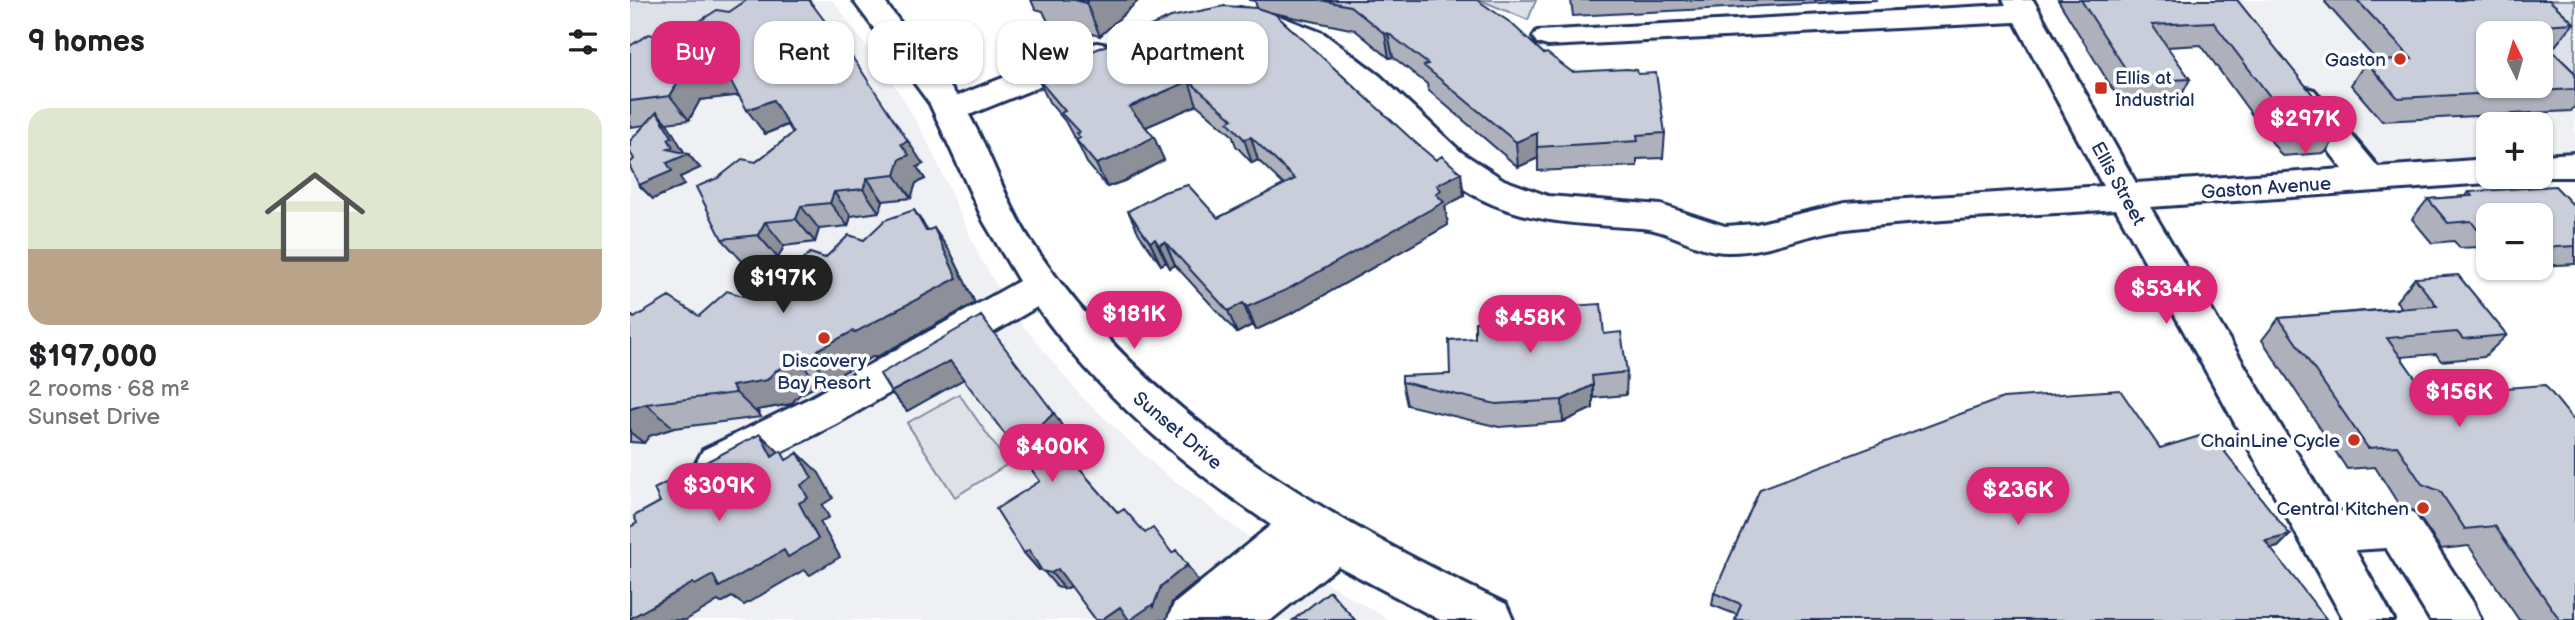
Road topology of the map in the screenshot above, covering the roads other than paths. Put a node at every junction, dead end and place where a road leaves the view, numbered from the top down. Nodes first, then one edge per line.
1 (868, 0) edge
2 (2022, 7) edge
3 (1208, 19) edge
4 (1548, 37) dead end
5 (1107, 49) edge
6 (2285, 74) edge
7 (950, 111) junction
8 (2476, 172) edge
9 (2370, 180) junction
10 (2127, 198) junction
11 (1042, 286) junction
12 (691, 477) edge
13 (1320, 533) junction
14 (2319, 533) junction
15 (1205, 619) edge
16 (1489, 620) edge
17 (2370, 620) edge
18 (2457, 620) edge

1 - 7 street, Sunset Drive
2 - 4 street
2 - 10 street, Ellis Street
3 - 10 street, Gaston Avenue
5 - 7 street
6 - 9 street
7 - 11 street, Sunset Drive
8 - 9 street, Gaston Avenue
9 - 10 street, Gaston Avenue
10 - 14 street, Ellis Street
11 - 12 street
11 - 13 street, Sunset Drive
13 - 15 street
13 - 16 street, Sunset Drive
14 - 17 street, Ellis Street
14 - 18 street

